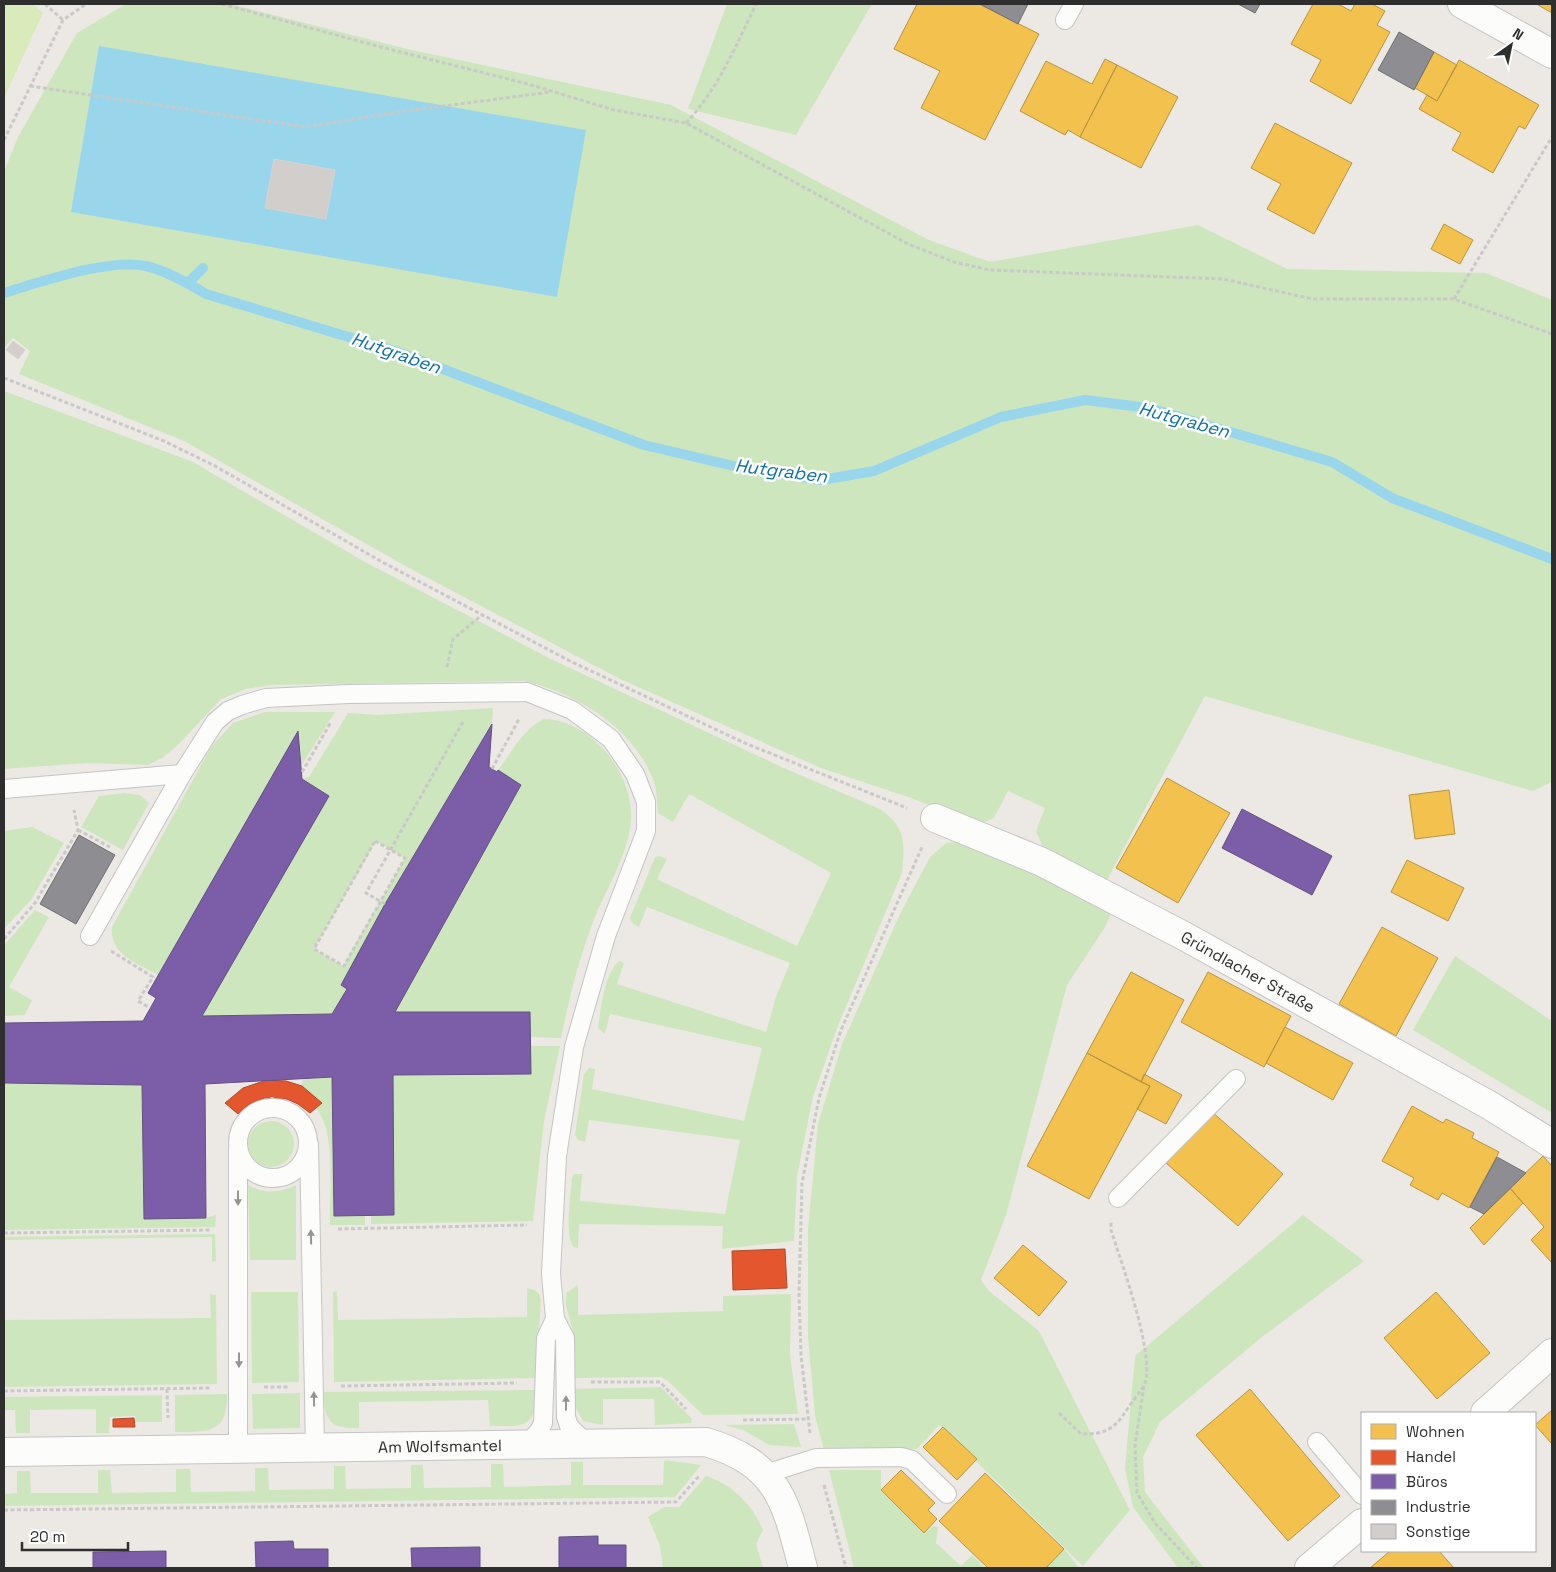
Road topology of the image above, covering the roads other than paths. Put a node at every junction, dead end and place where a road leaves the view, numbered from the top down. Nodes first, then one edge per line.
1 (1074, 4) edge
2 (1462, 4) edge
3 (1065, 20) dead end
4 (1552, 54) edge
5 (182, 774) junction
6 (4, 789) edge
7 (935, 818) road end
8 (90, 936) road end
9 (1236, 1079) dead end
10 (309, 1144) junction
11 (1552, 1144) edge
12 (238, 1149) junction
13 (1118, 1198) road end
14 (555, 1319) junction
15 (1552, 1353) edge
16 (1486, 1412) edge
17 (1317, 1442) dead end
18 (527, 1444) junction
19 (587, 1444) junction
20 (315, 1448) junction
21 (238, 1449) junction
22 (4, 1452) edge
23 (765, 1474) junction
24 (947, 1494) dead end
25 (1361, 1494) edge
26 (1361, 1524) edge
27 (803, 1568) edge
28 (1309, 1568) edge

1 - 3 lane
2 - 4 street
5 - 6 lane
5 - 8 lane
5 - 14 lane
7 - 11 street, Gründlacher Straße
9 - 13 lane
10 - 12 lane
10 - 12 lane
20 -> 10 lane
12 -> 21 lane
14 - 18 lane
19 -> 14 lane
15 - 16 street
17 - 25 lane
18 - 19 street, Am Wolfsmantel
18 - 20 street, Am Wolfsmantel
19 - 23 street, Am Wolfsmantel
20 - 21 street, Am Wolfsmantel
21 - 22 street, Am Wolfsmantel
23 - 24 lane
23 - 27 street, Am Wolfsmantel
26 - 28 street

